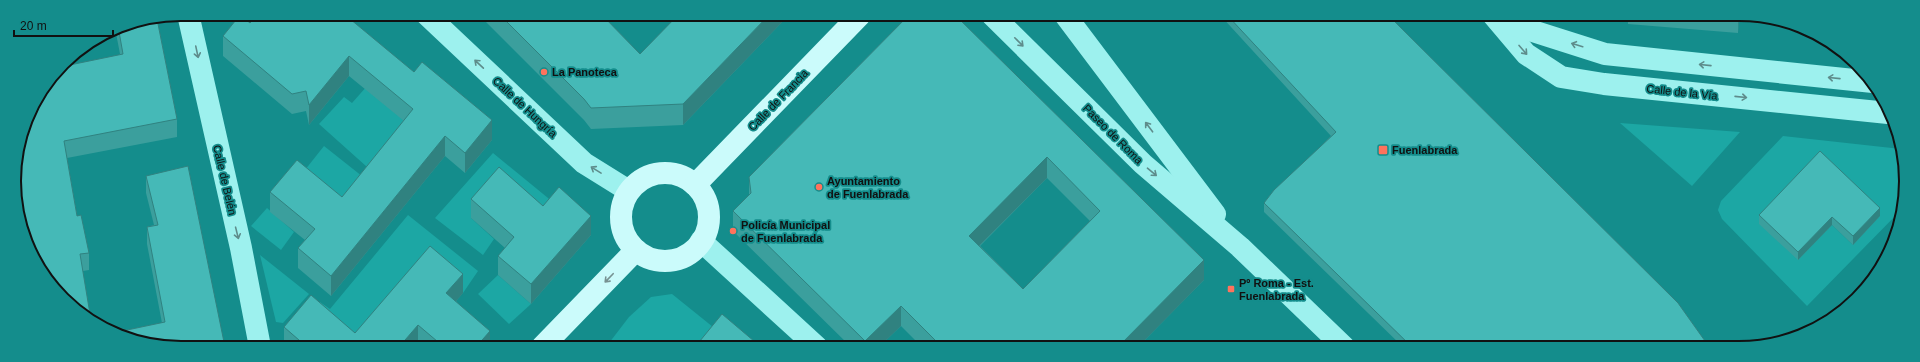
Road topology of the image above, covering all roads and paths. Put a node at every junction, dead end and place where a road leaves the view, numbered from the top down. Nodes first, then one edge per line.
1 (190, 21) edge
2 (433, 21) edge
3 (854, 21) edge
4 (998, 21) edge
5 (1070, 21) edge
6 (1499, 21) edge
7 (1508, 21) edge
8 (1863, 81) edge
9 (1883, 113) edge
10 (695, 185) junction
11 (629, 191) junction
12 (701, 241) junction
13 (1240, 247) junction
14 (636, 250) junction
15 (259, 341) edge
16 (548, 341) edge
17 (810, 341) edge
18 (1338, 341) edge

1 -> 15 street, Calle de Belén
11 -> 2 street, Calle de Hungría
3 - 10 main road, Calle de Francia
4 -> 13 street, Paseo de Roma
13 -> 5 street, Paseo de Roma
6 -> 9 street, Calle de la Vía
8 -> 7 street, Calle de la Vía
10 - 11 main road
10 - 12 main road
11 - 14 main road
12 - 14 main road
12 - 17 street
13 - 18 street, Paseo de Roma
14 -> 16 main road

